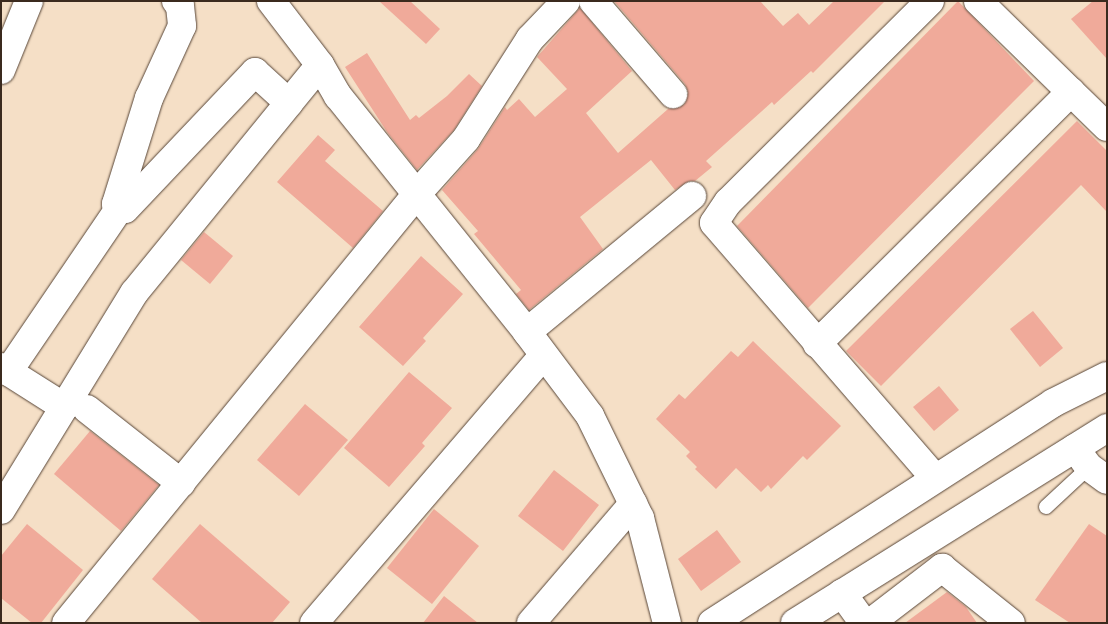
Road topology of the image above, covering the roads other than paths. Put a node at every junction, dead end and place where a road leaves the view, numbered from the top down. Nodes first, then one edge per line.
1 (29, 1) edge
2 (176, 1) edge
3 (271, 1) edge
4 (566, 1) edge
5 (594, 1) edge
6 (930, 1) edge
7 (978, 1) edge
8 (320, 65) junction
9 (1, 70) edge
10 (1071, 92) junction
11 (673, 94) dead end
12 (289, 103) junction
13 (1107, 127) edge
14 (416, 195) junction
15 (692, 196) dead end
16 (121, 206) junction
17 (527, 332) junction
18 (817, 344) junction
19 (543, 356) junction
20 (5, 369) edge
21 (1107, 376) edge
22 (76, 408) junction
23 (1107, 428) edge
24 (1090, 465) edge
25 (935, 478) junction
26 (181, 483) junction
27 (633, 504) junction
28 (1046, 507) dead end
29 (1, 510) edge
30 (842, 593) junction
31 (812, 618) edge
32 (66, 623) edge
33 (314, 623) edge
34 (531, 623) edge
35 (667, 623) edge
36 (712, 623) edge
37 (864, 623) edge
38 (870, 623) edge
39 (1011, 623) edge

1 - 9 street
2 - 16 street
3 - 8 street
4 - 14 street
5 - 11 street
6 - 18 street
7 - 10 street
8 - 12 street
8 - 14 street
10 - 13 street
10 - 18 street
12 - 16 street
12 - 22 street
14 - 17 street
14 - 26 street
15 - 17 street
16 - 20 street
17 - 19 street
18 - 25 street
19 - 27 street
19 - 33 street
20 - 22 street
21 - 25 street
22 - 26 street
22 - 29 street
23 - 24 street
24 - 28 lane
24 - 30 street
25 - 36 street
26 - 32 street
27 - 34 street
27 - 35 street
30 - 31 street
30 - 37 street
38 - 39 street

